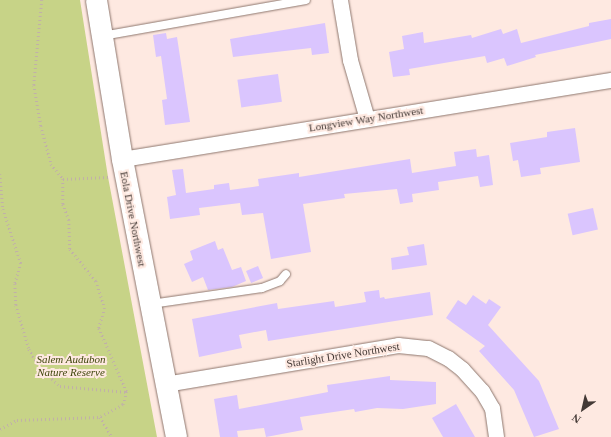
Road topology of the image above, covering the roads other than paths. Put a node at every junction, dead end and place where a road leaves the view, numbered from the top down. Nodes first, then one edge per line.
1 (96, 0) edge
2 (306, 0) edge
3 (340, 0) edge
4 (102, 36) junction
5 (611, 80) edge
6 (367, 119) junction
7 (122, 159) junction
8 (286, 274) dead end
9 (150, 304) junction
10 (165, 384) junction
11 (176, 437) edge
12 (496, 437) edge

1 - 4 main road, Eola Drive Northwest
2 - 4 lane
3 - 6 street
4 - 7 main road, Eola Drive Northwest
5 - 6 street, Longview Way Northwest
6 - 7 street, Longview Way Northwest
7 - 9 main road, Eola Drive Northwest
8 - 9 lane
9 - 10 main road, Eola Drive Northwest
10 - 11 main road, Eola Drive Northwest
10 - 12 street, Starlight Drive Northwest

